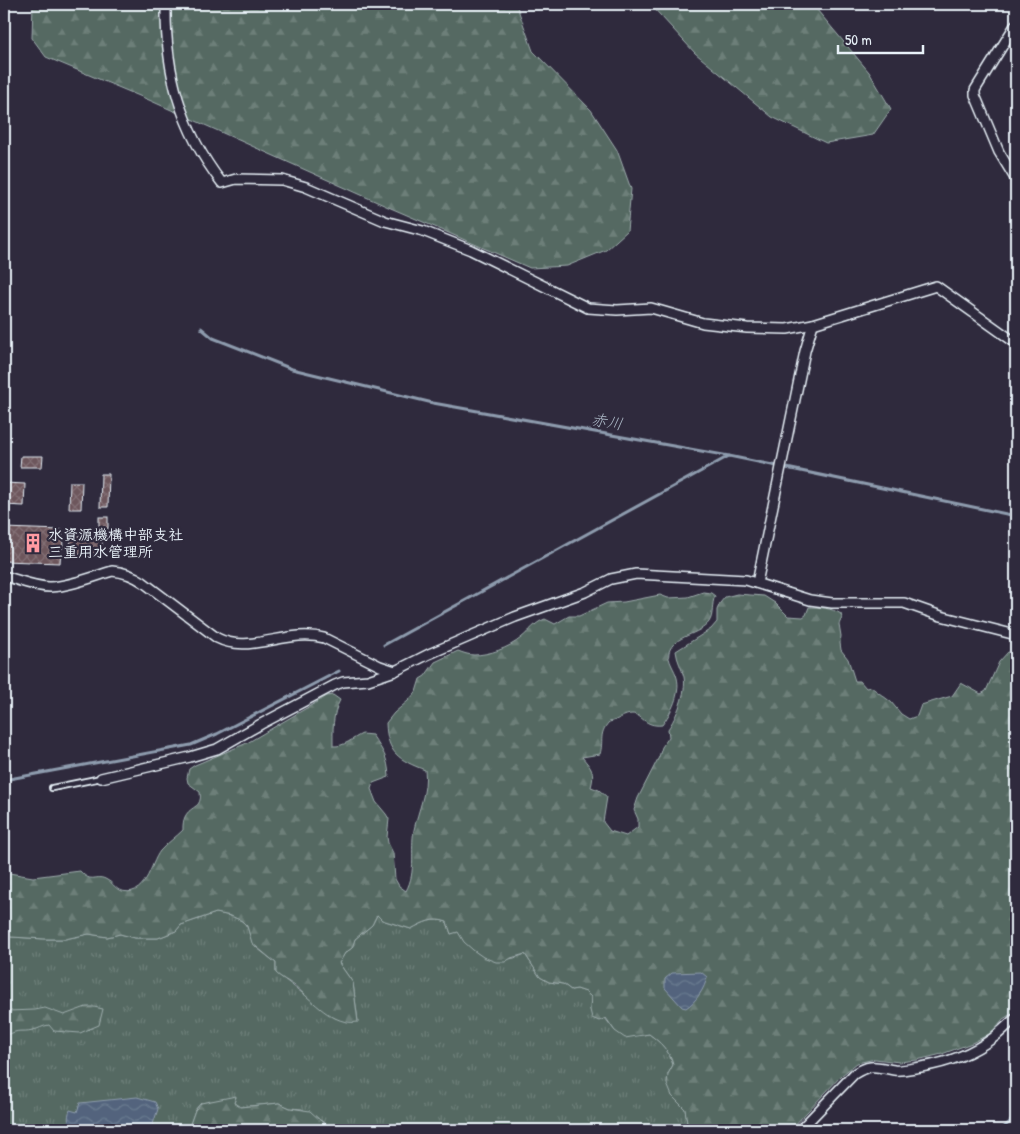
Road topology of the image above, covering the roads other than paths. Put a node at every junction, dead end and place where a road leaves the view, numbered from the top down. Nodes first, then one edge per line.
1 (166, 4) edge
2 (1016, 24) edge
3 (1016, 180) edge
4 (813, 324) junction
5 (1016, 343) edge
6 (4, 576) edge
7 (757, 583) junction
8 (1016, 635) edge
9 (395, 671) junction
10 (101, 778) joint
11 (52, 788) dead end
12 (1016, 1018) edge
13 (800, 1130) edge

1 - 4 street
2 - 3 street
4 - 5 street
4 - 7 street
6 - 9 street
7 - 8 street
7 - 9 street
9 - 10 street
10 - 11 lane
12 - 13 street

